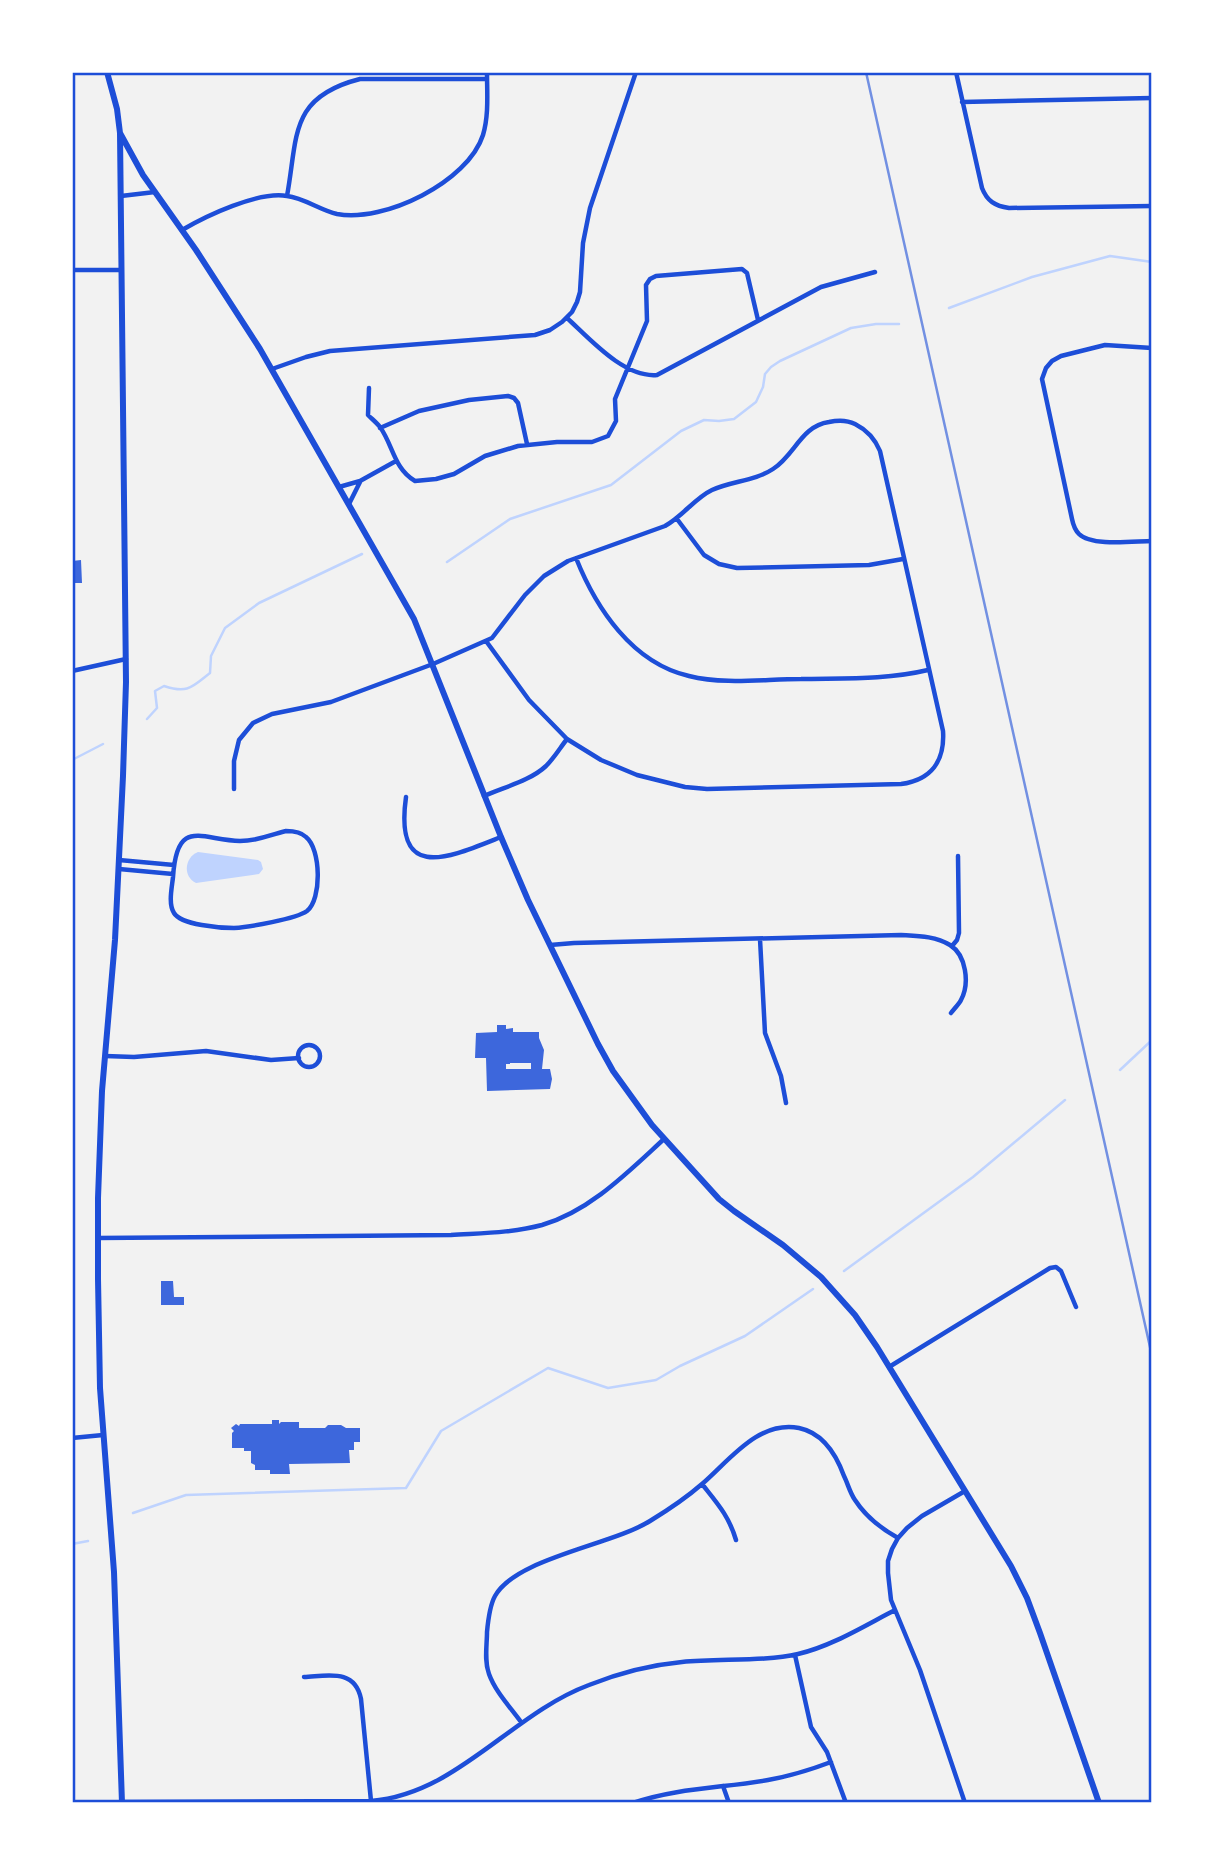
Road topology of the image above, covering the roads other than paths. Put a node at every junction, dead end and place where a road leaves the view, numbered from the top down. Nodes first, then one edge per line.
1 (107, 72) edge
2 (487, 72) edge
3 (636, 72) edge
4 (956, 72) edge
5 (487, 79) junction
6 (1152, 98) edge
7 (962, 102) junction
8 (120, 133) junction
9 (155, 192) junction
10 (121, 196) junction
11 (287, 196) junction
12 (1152, 206) edge
13 (182, 230) junction
14 (72, 270) edge
15 (121, 270) junction
16 (875, 272) dead end
17 (567, 318) junction
18 (758, 320) junction
19 (1152, 348) edge
20 (626, 368) junction
21 (272, 369) junction
22 (369, 388) dead end
23 (380, 428) junction
24 (527, 444) junction
25 (396, 461) junction
26 (360, 481) junction
27 (339, 487) junction
28 (349, 505) junction
29 (677, 519) junction
30 (1152, 541) edge
31 (576, 558) junction
32 (903, 559) junction
33 (486, 641) junction
34 (126, 659) junction
35 (433, 664) junction
36 (928, 670) junction
37 (72, 671) edge
38 (567, 739) junction
39 (234, 789) dead end
40 (484, 796) junction
41 (406, 797) dead end
42 (501, 837) junction
43 (958, 856) dead end
44 (119, 860) junction
45 (174, 865) junction
46 (119, 869) junction
47 (173, 874) junction
48 (760, 939) junction
49 (549, 946) junction
50 (952, 946) junction
51 (951, 1013) dead end
52 (105, 1056) junction
53 (299, 1058) junction
54 (786, 1104) dead end
55 (664, 1139) junction
56 (98, 1238) junction
57 (1076, 1307) dead end
58 (889, 1367) junction
59 (104, 1435) junction
60 (72, 1438) edge
61 (702, 1484) junction
62 (965, 1491) junction
63 (898, 1538) junction
64 (736, 1540) dead end
65 (895, 1610) junction
66 (795, 1655) junction
67 (304, 1677) dead end
68 (521, 1722) junction
69 (831, 1762) junction
70 (723, 1786) junction
71 (371, 1801) junction
72 (122, 1802) edge
73 (254, 1802) edge
74 (633, 1803) edge
75 (729, 1803) edge
76 (846, 1803) edge
77 (965, 1803) edge
78 (1099, 1803) edge

1 - 8 main road
2 - 5 street
3 - 17 street
4 - 7 street
5 - 11 street
5 - 11 street
6 - 7 street
7 - 12 street
8 - 9 main road
8 - 10 main road
9 - 10 street
9 - 13 main road
10 - 15 main road
11 - 13 street
13 - 21 main road
14 - 15 street
15 - 34 main road
16 - 18 street
17 - 20 street
17 - 21 street
18 - 20 street
18 - 20 street
19 - 30 street
20 - 24 street
21 - 27 main road
22 - 23 street
23 - 24 street
23 - 25 street
24 - 25 street
25 - 26 street
26 - 27 street
26 - 28 street
27 - 28 main road
28 - 35 main road
29 - 31 street
29 - 32 street
29 - 32 street
31 - 33 street
31 - 36 street
32 - 36 street
33 - 35 street
33 - 38 street
34 - 37 street
34 - 44 main road
35 - 39 street
35 - 40 main road
36 - 38 street
38 - 40 street
40 - 42 main road
41 - 42 street
42 - 49 main road
43 - 50 street
44 - 45 street
44 - 46 main road
45 - 47 street
45 - 47 street
46 - 47 street
46 - 52 main road
48 - 49 street
48 - 50 street
48 - 54 street
49 - 55 main road
50 - 51 street
52 - 53 street
52 - 56 main road
53 - 53 street
55 - 56 street
55 - 58 main road
56 - 59 main road
57 - 58 street
58 - 62 main road
59 - 60 street
59 - 72 main road
61 - 63 street
61 - 64 street
61 - 68 street
62 - 63 street
62 - 78 main road
63 - 65 street
65 - 66 street
65 - 77 street
66 - 68 street
66 - 69 street
67 - 71 street
68 - 71 street
69 - 70 street
69 - 76 street
70 - 74 street
70 - 75 street
71 - 73 street
72 - 73 street

